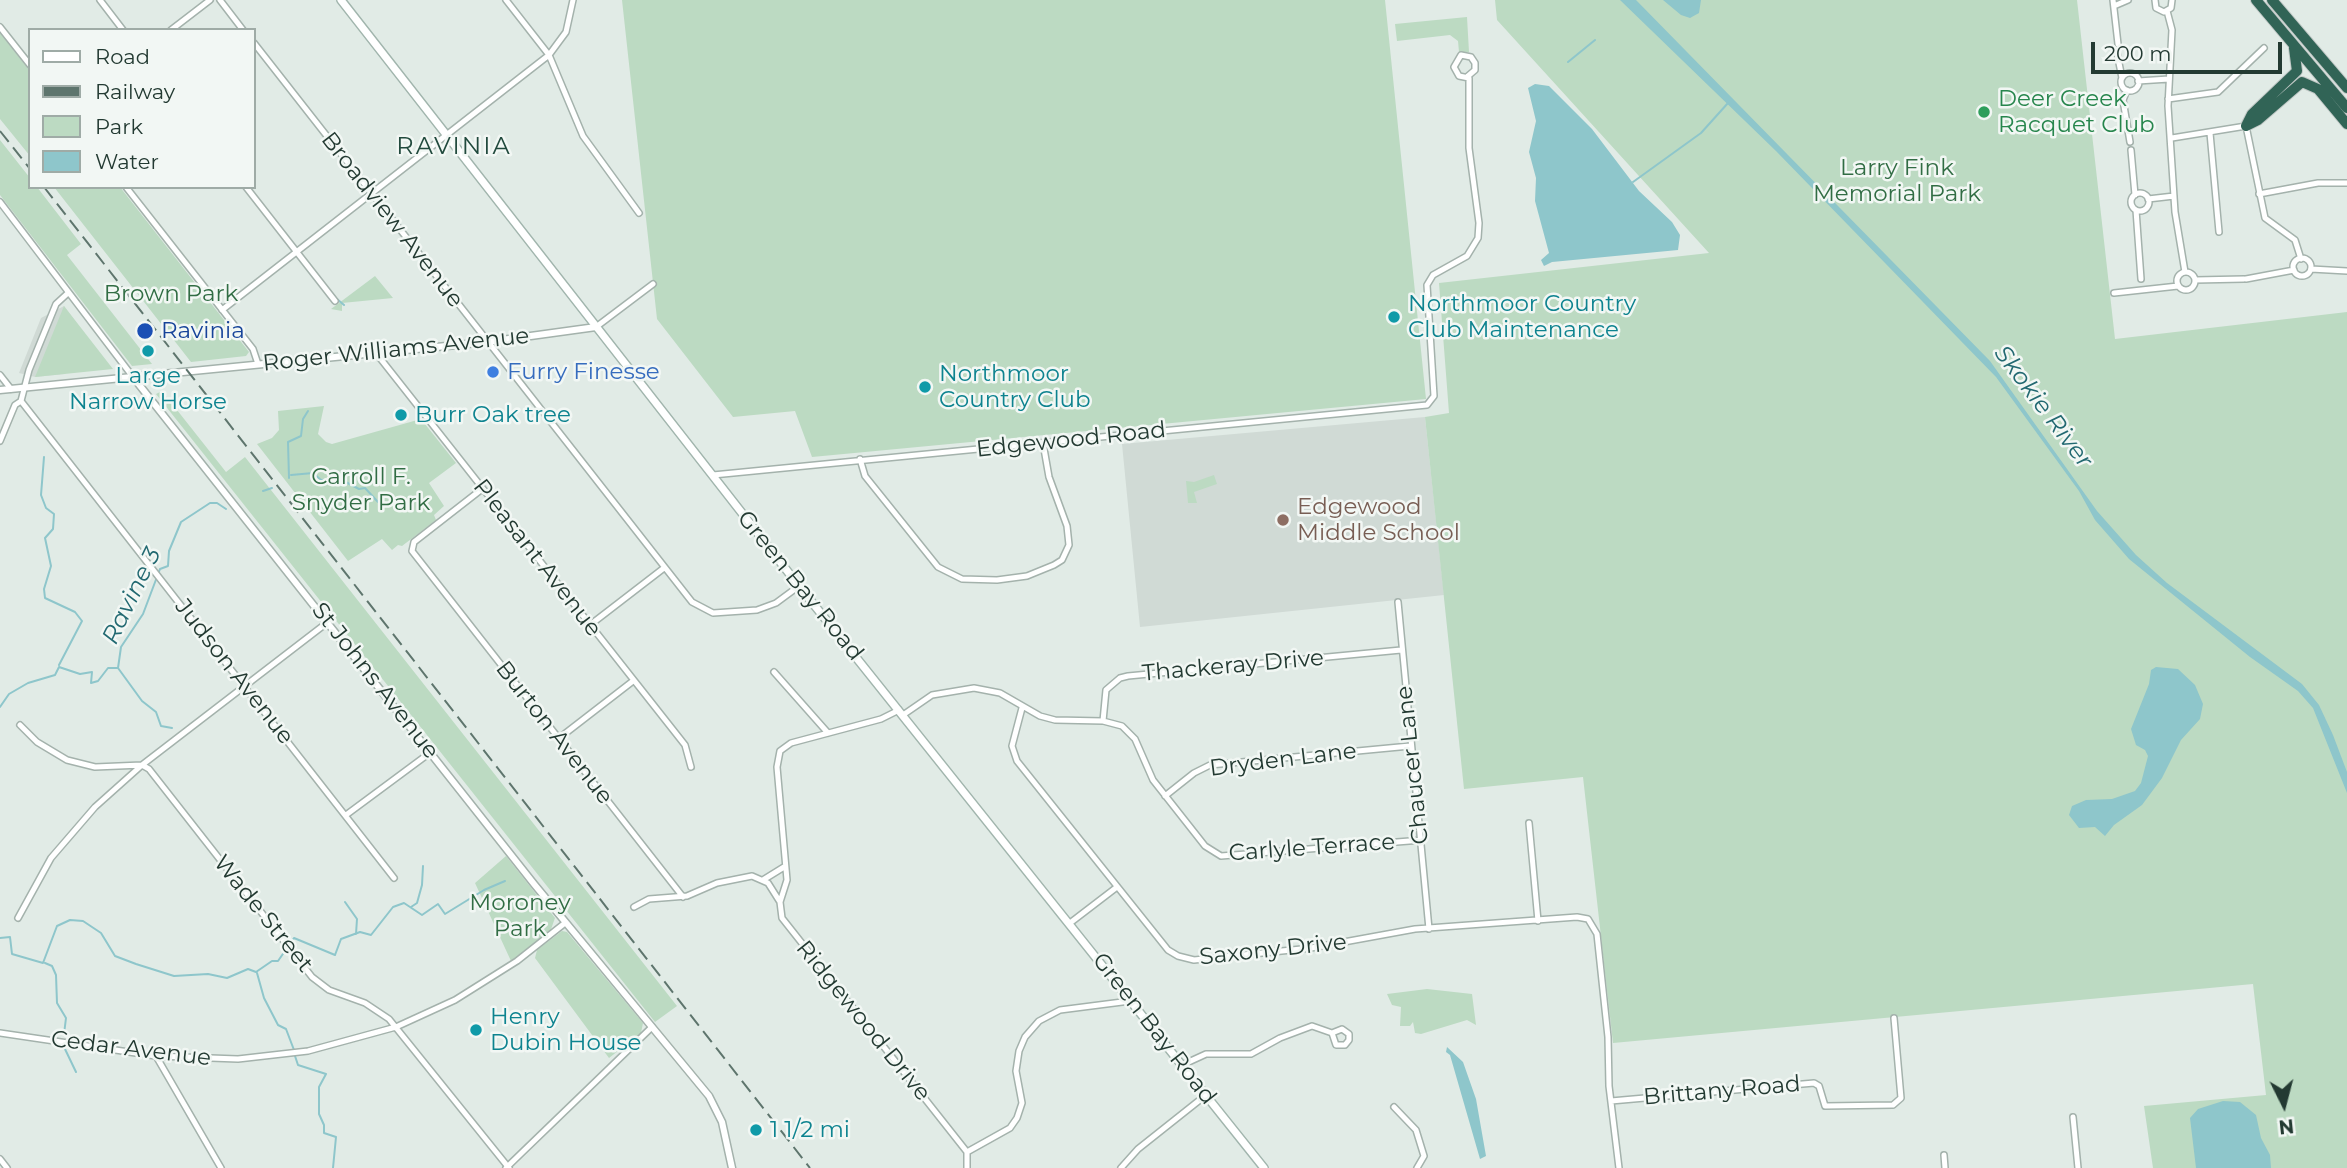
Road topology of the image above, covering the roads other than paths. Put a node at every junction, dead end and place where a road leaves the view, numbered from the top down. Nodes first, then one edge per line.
1 (100, 0) edge
2 (210, 0) edge
3 (220, 0) edge
4 (341, 0) edge
5 (506, 0) edge
6 (573, 0) edge
7 (2128, 0) edge
8 (2155, 0) edge
9 (2172, 0) edge
10 (2256, 0) edge
11 (2272, 0) edge
12 (2114, 3) edge
13 (2167, 11) junction
14 (0, 27) edge
15 (121, 28) edge
16 (174, 28) edge
17 (241, 28) edge
18 (2289, 38) junction
19 (2118, 44) dead end
20 (256, 46) edge
21 (2264, 48) dead end
22 (2117, 52) dead end
23 (549, 55) junction
24 (28, 62) edge
25 (1468, 76) junction
26 (2122, 78) junction
27 (2169, 79) junction
28 (2138, 81) junction
29 (2347, 88) edge
30 (2127, 90) junction
31 (2168, 99) junction
32 (2347, 108) edge
33 (2347, 124) edge
34 (2246, 126) junction
35 (2210, 134) junction
36 (446, 135) junction
37 (2172, 138) junction
38 (2130, 142) dead end
39 (2131, 150) dead end
40 (2347, 183) edge
41 (128, 189) edge
42 (248, 189) edge
43 (371, 193) junction
44 (2259, 194) junction
45 (2135, 195) junction
46 (2174, 196) junction
47 (2148, 199) junction
48 (0, 202) edge
49 (2136, 210) junction
50 (639, 213) dead end
51 (2219, 232) dead end
52 (296, 251) junction
53 (2301, 259) junction
54 (2311, 269) junction
55 (2294, 271) junction
56 (2347, 271) edge
57 (2185, 272) junction
58 (2140, 279) dead end
59 (2195, 280) junction
60 (653, 284) dead end
61 (2178, 286) junction
62 (68, 293) junction
63 (2114, 293) dead end
64 (335, 301) dead end
65 (222, 310) junction
66 (596, 327) junction
67 (487, 342) junction
68 (376, 353) junction
69 (258, 364) junction
70 (0, 375) edge
71 (133, 377) junction
72 (24, 387) junction
73 (11, 388) junction
74 (0, 390) edge
75 (21, 401) junction
76 (0, 441) edge
77 (1044, 443) junction
78 (860, 459) junction
79 (713, 475) junction
80 (482, 489) junction
81 (664, 568) junction
82 (799, 586) junction
83 (1398, 601) dead end
84 (328, 622) junction
85 (590, 625) junction
86 (1401, 650) junction
87 (774, 672) dead end
88 (633, 681) junction
89 (244, 687) junction
90 (1022, 708) junction
91 (901, 713) junction
92 (1103, 721) junction
93 (20, 725) dead end
94 (828, 733) junction
95 (558, 739) junction
96 (1410, 746) junction
97 (431, 752) junction
98 (142, 765) junction
99 (691, 767) dead end
100 (1165, 796) junction
101 (346, 815) junction
102 (1529, 823) dead end
103 (1422, 840) junction
104 (784, 866) junction
105 (394, 878) dead end
106 (763, 880) junction
107 (1116, 887) junction
108 (683, 897) junction
109 (780, 902) junction
110 (634, 908) dead end
111 (18, 918) dead end
112 (1538, 920) junction
113 (565, 923) junction
114 (1070, 923) junction
115 (1429, 929) junction
116 (1130, 1001) junction
117 (1894, 1018) dead end
118 (397, 1027) junction
119 (652, 1027) junction
120 (0, 1032) edge
121 (1332, 1033) dead end
122 (156, 1056) junction
123 (1182, 1065) junction
124 (1206, 1095) junction
125 (1611, 1101) junction
126 (1394, 1107) dead end
127 (2073, 1117) dead end
128 (967, 1152) junction
129 (1944, 1155) dead end
130 (0, 1159) edge
131 (7, 1168) edge
132 (221, 1168) edge
133 (507, 1168) edge
134 (732, 1168) edge
135 (967, 1168) edge
136 (1121, 1168) edge
137 (1264, 1168) edge
138 (1417, 1168) edge
139 (1619, 1168) edge
140 (1945, 1168) edge
141 (2078, 1168) edge

1 - 15 street
2 - 16 street
3 - 17 street
4 - 36 main road, Green Bay Road
5 - 23 street
6 - 23 street
7 - 12 street
8 - 13 street
9 - 13 street
10 - 18 highway
11 - 29 highway
12 - 19 street
13 - 27 street
14 - 24 street
18 - 32 highway
18 - 34 highway
20 - 43 street, Broadview Avenue
21 - 31 street
22 - 26 street
23 - 36 street
23 - 50 street
25 - 25 street
25 - 77 street, Edgewood Road
26 - 28 street
26 - 30 street
27 - 28 street
27 - 31 street
28 - 30 street
30 - 38 street
31 - 37 street
33 - 34 highway
34 - 35 street
34 - 44 street
35 - 37 street
35 - 51 street
36 - 43 street
36 - 66 main road, Green Bay Road
37 - 46 street
39 - 45 street
40 - 44 street
41 - 65 street
42 - 52 street
43 - 52 street
43 - 67 street, Broadview Avenue
44 - 53 street
45 - 47 street
45 - 49 street
46 - 47 street
46 - 57 street
47 - 49 street
48 - 62 street, St Johns Avenue
49 - 58 street
52 - 64 street
52 - 65 street
53 - 54 street
53 - 55 street
54 - 55 street
54 - 56 street
55 - 59 street
57 - 59 street
57 - 61 street
59 - 61 street
60 - 66 street, Roger Williams Avenue
61 - 63 street
62 - 71 street, St Johns Avenue
62 - 72 street
65 - 69 street
66 - 67 street, Roger Williams Avenue
66 - 79 main road, Green Bay Road
67 - 68 street, Roger Williams Avenue
67 - 81 street, Broadview Avenue
68 - 69 street, Roger Williams Avenue
68 - 80 street, Pleasant Avenue
69 - 71 street, Roger Williams Avenue
70 - 73 street
71 - 72 street, Roger Williams Avenue
71 - 84 street, St Johns Avenue
72 - 73 street, Roger Williams Avenue
72 - 75 street
73 - 74 street, Roger Williams Avenue
75 - 76 street
75 - 89 street, Judson Avenue
77 - 78 street, Edgewood Road
77 - 78 street
78 - 79 street, Edgewood Road
79 - 82 main road, Green Bay Road
80 - 85 street, Pleasant Avenue
80 - 95 street, Burton Avenue
81 - 82 street, Broadview Avenue
81 - 85 street
82 - 91 main road, Green Bay Road
83 - 86 street, Chaucer Lane
84 - 89 street
84 - 97 street, St Johns Avenue
85 - 88 street, Pleasant Avenue
86 - 92 street, Thackeray Drive
86 - 96 street, Chaucer Lane
87 - 94 street
88 - 95 street
88 - 99 street, Pleasant Avenue
89 - 98 street
89 - 101 street, Judson Avenue
90 - 91 street
90 - 92 street
90 - 107 street, Saxony Drive
91 - 94 street, Ridgewood Drive
91 - 114 main road, Green Bay Road
92 - 100 street, Carlyle Terrace
93 - 98 street
94 - 104 street, Ridgewood Drive
95 - 108 street, Burton Avenue
96 - 100 street, Dryden Lane
96 - 103 street, Chaucer Lane
97 - 101 street
97 - 113 street, St Johns Avenue
98 - 111 street
98 - 118 street, Wade Street
100 - 103 street, Carlyle Terrace
101 - 105 street, Judson Avenue
102 - 112 street
103 - 115 street, Chaucer Lane
104 - 106 street
104 - 109 street, Ridgewood Drive
106 - 108 street
106 - 109 street
107 - 114 street
107 - 115 street, Saxony Drive
108 - 110 street
109 - 128 street, Ridgewood Drive
112 - 115 street, Saxony Drive
112 - 125 street, Saxony Drive
113 - 118 street, Cedar Avenue
113 - 119 street, St Johns Avenue
114 - 116 main road, Green Bay Road
116 - 123 main road, Green Bay Road
116 - 128 street
117 - 125 street, Brittany Road
118 - 122 street, Cedar Avenue
118 - 133 street, Wade Street
119 - 133 street
119 - 134 street, St Johns Avenue
120 - 122 street, Cedar Avenue
121 - 123 street
122 - 132 street
123 - 124 main road, Green Bay Road
124 - 136 street
124 - 137 main road, Green Bay Road
125 - 139 street
126 - 138 street
127 - 141 street
128 - 135 street
129 - 140 street
130 - 131 street

